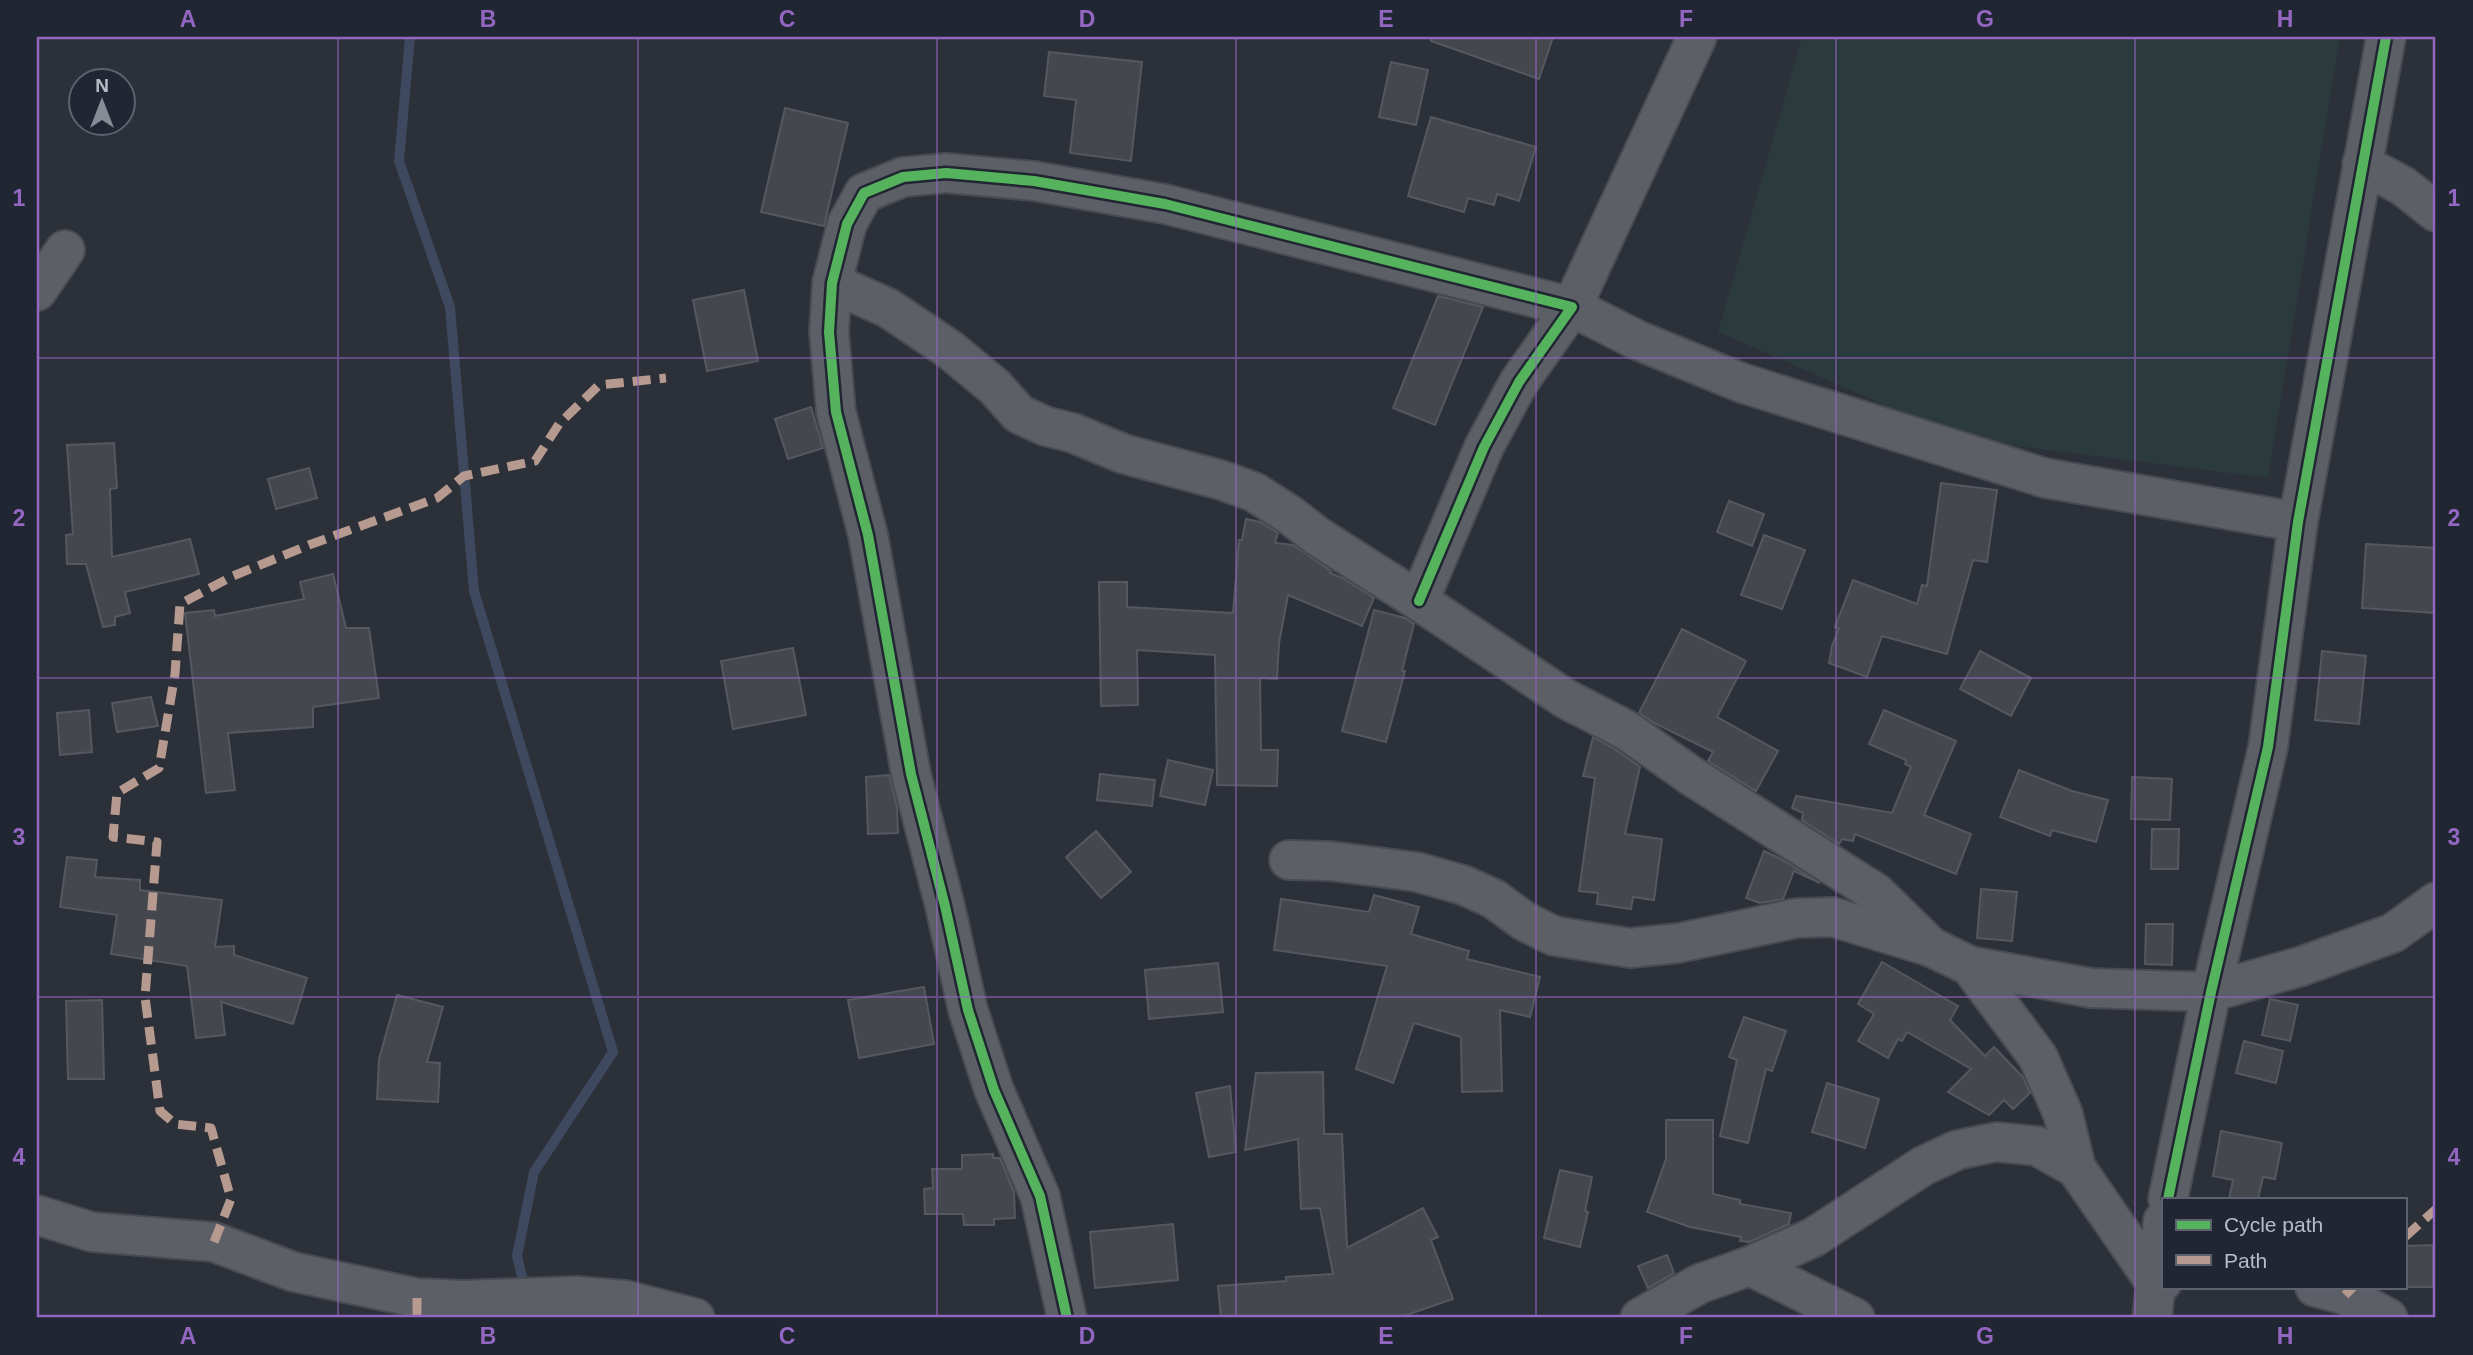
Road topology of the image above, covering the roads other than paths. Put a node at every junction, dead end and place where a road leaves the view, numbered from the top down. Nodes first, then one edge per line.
1 (1697, 37) edge
2 (2386, 37) edge
3 (2362, 164) junction
4 (2436, 212) edge
5 (65, 250) dead end
6 (832, 283) junction
7 (37, 291) edge
8 (1572, 307) junction
9 (2298, 522) junction
10 (1419, 601) junction
11 (1289, 860) dead end
12 (2436, 902) edge
13 (1931, 947) junction
14 (1970, 967) junction
15 (2211, 992) junction
16 (2076, 1168) junction
17 (2168, 1198) edge
18 (37, 1215) edge
19 (2162, 1233) edge
20 (1750, 1266) junction
21 (2319, 1288) edge
22 (2157, 1294) edge
23 (695, 1318) edge
24 (1066, 1318) edge
25 (1640, 1318) edge
26 (1855, 1318) edge
27 (2388, 1318) edge

1 - 8 street
2 - 3 street
3 - 4 street
3 - 9 street
5 - 7 street
6 - 8 street
6 - 10 street
6 - 24 street
8 - 9 street
8 - 10 street
9 - 15 street
10 - 13 street
11 - 13 street
12 - 15 street
13 - 14 street
14 - 15 street
14 - 16 street
15 - 17 street
16 - 20 street
16 - 22 street
18 - 23 street
19 - 22 street
20 - 25 street
20 - 26 street
21 - 27 street

